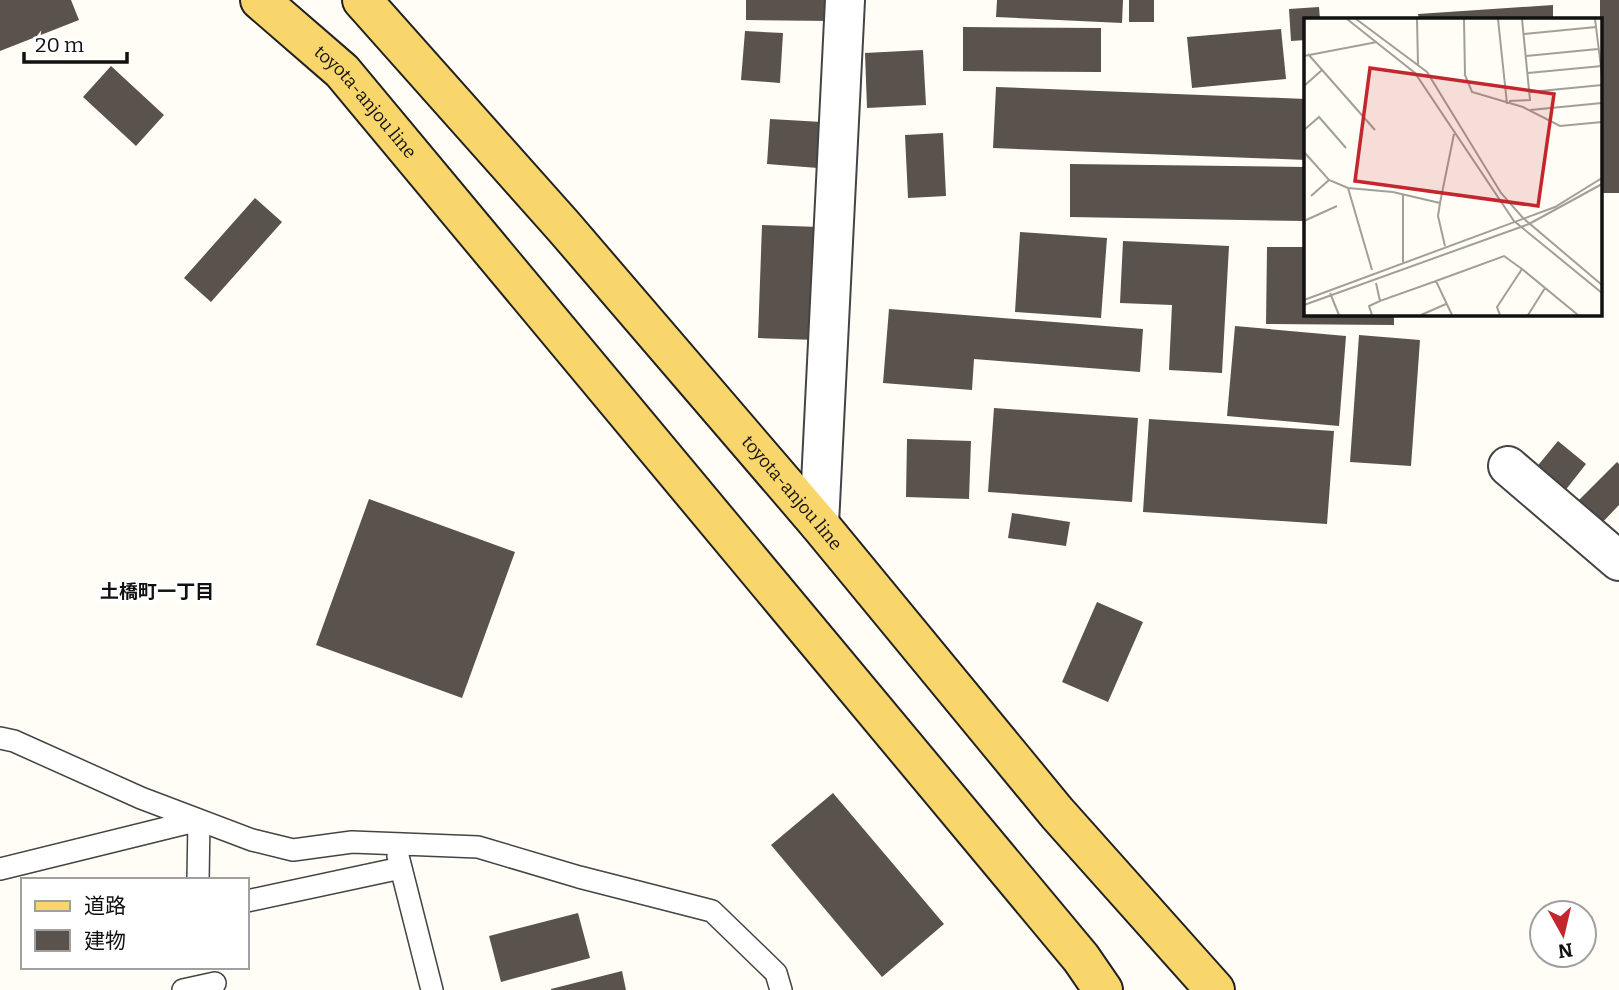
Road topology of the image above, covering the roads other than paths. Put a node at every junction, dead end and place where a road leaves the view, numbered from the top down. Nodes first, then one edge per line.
1 (261, 0) edge
2 (362, 0) edge
3 (845, 0) edge
4 (1508, 466) dead end
5 (819, 524) junction
6 (1619, 561) edge
7 (0, 738) edge
8 (199, 820) junction
9 (395, 843) junction
10 (401, 868) junction
11 (0, 869) edge
12 (198, 878) edge
13 (248, 901) edge
14 (214, 980) edge
15 (183, 990) edge
16 (432, 990) edge
17 (781, 990) edge
18 (1103, 990) edge
19 (1215, 990) edge

1 - 18 main road, toyota-anjou line
2 - 5 main road, toyota-anjou line
3 - 5 street
4 - 6 street
5 - 19 main road, toyota-anjou line
7 - 8 lane
8 - 9 lane
8 - 11 lane
8 - 12 lane
9 - 10 lane
9 - 17 lane
10 - 13 lane
10 - 16 lane
14 - 15 lane

